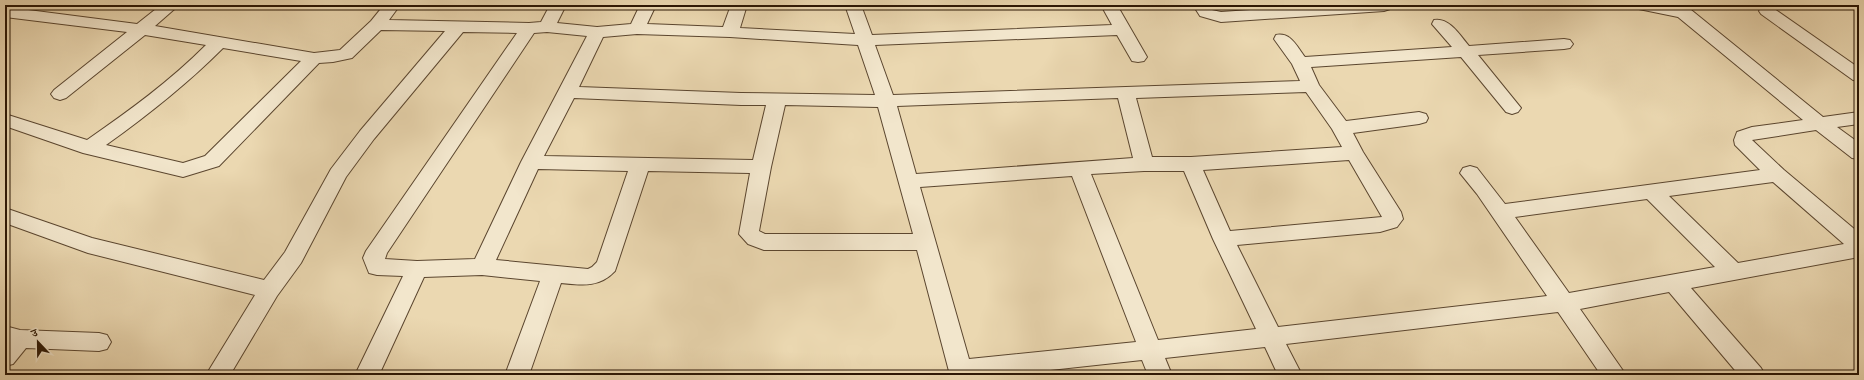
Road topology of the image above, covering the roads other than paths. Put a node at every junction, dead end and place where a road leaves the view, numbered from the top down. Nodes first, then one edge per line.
1 (170, 5) edge
2 (392, 5) edge
3 (558, 5) edge
4 (648, 5) edge
5 (739, 5) edge
6 (853, 5) edge
7 (1108, 5) edge
8 (1201, 5) edge
9 (1640, 5) edge
10 (1384, 6) dead end
11 (1672, 8) edge
12 (1766, 11) dead end
13 (5, 12) edge
14 (1440, 24) dead end
15 (377, 25) junction
16 (459, 26) junction
17 (538, 27) junction
18 (142, 29) junction
19 (637, 29) junction
20 (1121, 30) junction
21 (597, 32) junction
22 (730, 32) junction
23 (1282, 39) dead end
24 (866, 40) junction
25 (218, 43) junction
26 (1564, 44) dead end
27 (1465, 51) junction
28 (1138, 57) dead end
29 (314, 58) junction
30 (1300, 63) junction
31 (1859, 76) edge
32 (1311, 86) junction
33 (568, 92) junction
34 (60, 94) dead end
35 (1126, 94) junction
36 (777, 99) junction
37 (886, 101) junction
38 (1512, 108) dead end
39 (1419, 118) dead end
40 (1859, 118) edge
41 (5, 120) edge
42 (1819, 123) junction
43 (1341, 128) junction
44 (90, 148) junction
45 (1354, 153) junction
46 (1859, 153) edge
47 (532, 162) junction
48 (1144, 164) junction
49 (1190, 164) junction
50 (640, 165) junction
51 (761, 167) junction
52 (1079, 169) junction
53 (1470, 173) dead end
54 (1776, 174) junction
55 (908, 181) junction
56 (1651, 192) junction
57 (1500, 212) junction
58 (5, 215) edge
59 (1224, 239) junction
60 (925, 242) junction
61 (482, 267) junction
62 (418, 269) junction
63 (1734, 273) junction
64 (553, 274) junction
65 (1674, 283) junction
66 (269, 290) junction
67 (1563, 303) junction
68 (12, 337) edge
69 (1271, 338) junction
70 (99, 342) dead end
71 (1151, 350) junction
72 (5, 357) edge
73 (962, 373) edge
74 (218, 375) edge
75 (367, 375) edge
76 (517, 375) edge
77 (1160, 375) edge
78 (1290, 375) edge
79 (1614, 375) edge
80 (1754, 375) edge

1 - 18 street
2 - 15 street
3 - 17 street
4 - 19 street
5 - 22 street
6 - 24 street
7 - 20 street
8 - 10 street
9 - 11 street
11 - 42 street
12 - 31 street
13 - 18 street
14 - 27 street
15 - 16 street
15 - 29 street
16 - 17 street
16 - 66 street
17 - 21 street
17 - 62 street
18 - 25 street
18 - 34 street
19 - 21 street
19 - 22 street
20 - 24 street
20 - 28 street
21 - 33 street
22 - 24 street
23 - 30 street
24 - 37 street
25 - 29 street
25 - 44 street
26 - 27 street
27 - 30 street
27 - 38 street
29 - 44 street
30 - 32 street
32 - 35 street
32 - 43 street
33 - 36 street
33 - 47 street
35 - 37 street
35 - 48 street
36 - 37 street
36 - 51 street
37 - 55 street
39 - 43 street
40 - 42 street
41 - 44 street
42 - 46 street
42 - 54 street
43 - 45 street
45 - 49 street
45 - 59 street
47 - 50 street
47 - 61 street
48 - 49 street
48 - 52 street
49 - 59 street
50 - 51 street
50 - 64 street
51 - 60 street
52 - 55 street
52 - 71 street
53 - 57 street
54 - 56 street
54 - 63 street
55 - 60 street
56 - 57 street
56 - 63 street
57 - 67 street
58 - 66 street
59 - 69 street
60 - 73 street
61 - 62 street
61 - 64 street
62 - 75 street
63 - 65 street
64 - 76 street
65 - 67 street
65 - 80 street
66 - 74 street
67 - 69 street
67 - 79 street
68 - 70 street
68 - 72 street
69 - 71 street
69 - 78 street
71 - 73 street
71 - 77 street

